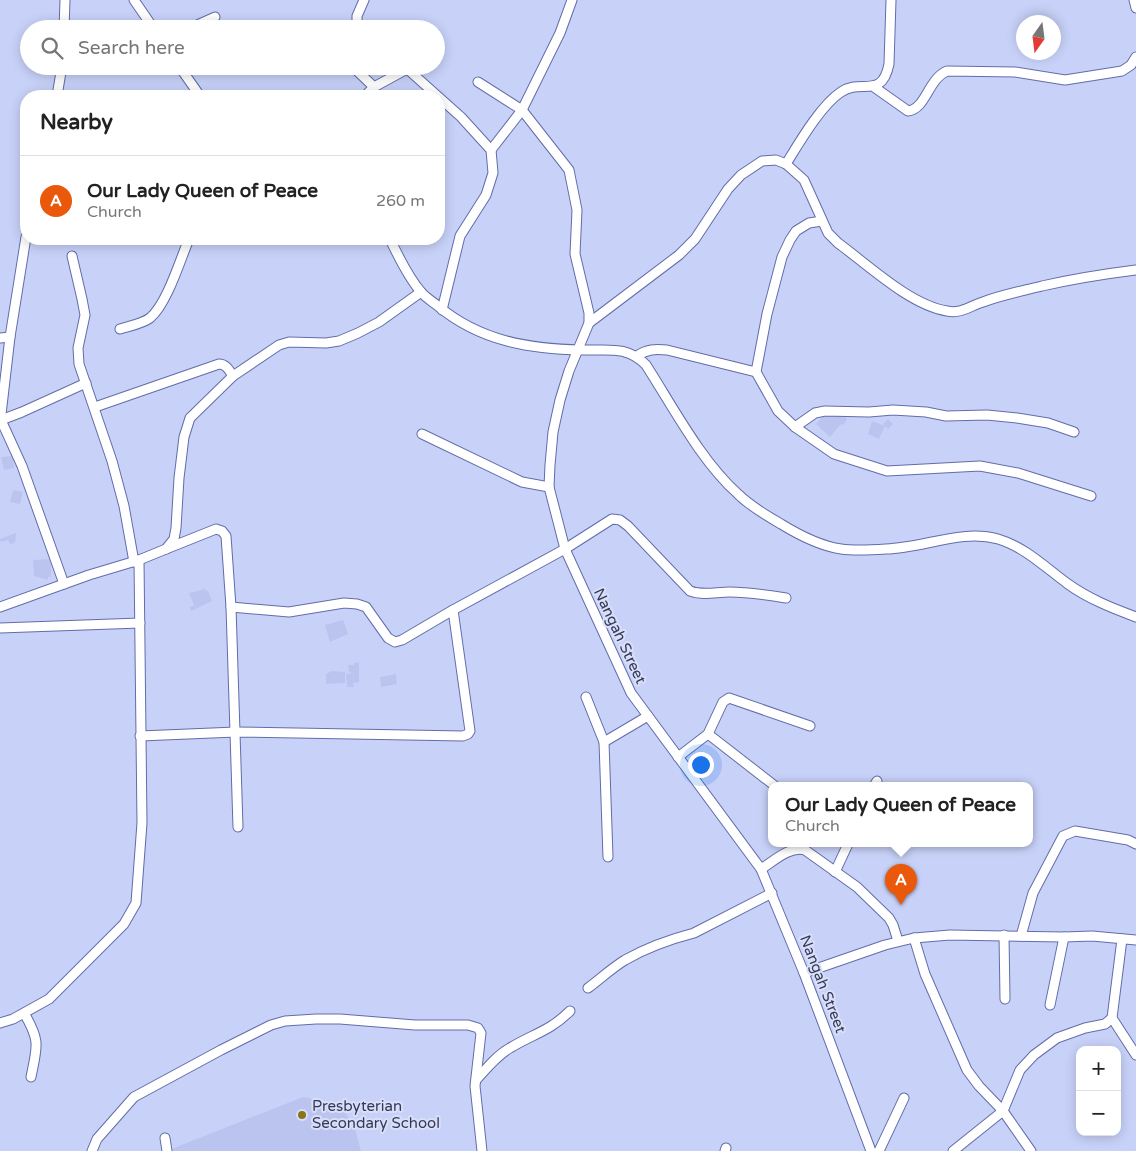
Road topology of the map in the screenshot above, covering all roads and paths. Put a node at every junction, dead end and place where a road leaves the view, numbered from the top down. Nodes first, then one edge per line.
1 (65, 0) edge
2 (134, 0) edge
3 (364, 0) edge
4 (572, 0) edge
5 (891, 0) edge
6 (1134, 0) edge
7 (1136, 8) edge
8 (215, 17) dead end
9 (64, 20) edge
10 (148, 20) edge
11 (208, 20) edge
12 (357, 20) edge
13 (1136, 57) edge
14 (60, 75) edge
15 (185, 75) edge
16 (361, 75) edge
17 (394, 75) edge
18 (414, 75) edge
19 (478, 82) dead end
20 (374, 87) junction
21 (874, 87) junction
22 (58, 90) edge
23 (196, 90) edge
24 (371, 90) edge
25 (431, 90) edge
26 (445, 103) edge
27 (522, 110) junction
28 (492, 150) junction
29 (786, 164) junction
30 (822, 221) junction
31 (25, 245) edge
32 (187, 245) edge
33 (394, 245) edge
34 (72, 256) dead end
35 (1136, 270) edge
36 (421, 292) junction
37 (442, 310) junction
38 (589, 323) junction
39 (120, 328) dead end
40 (10, 337) junction
41 (0, 338) edge
42 (579, 350) junction
43 (637, 356) junction
44 (756, 372) junction
45 (233, 376) junction
46 (86, 383) junction
47 (95, 407) junction
48 (1, 420) edge
49 (795, 427) junction
50 (0, 428) edge
51 (1074, 432) dead end
52 (422, 434) dead end
53 (549, 487) junction
54 (1091, 496) dead end
55 (166, 549) junction
56 (565, 549) junction
57 (136, 561) junction
58 (64, 584) junction
59 (786, 598) dead end
60 (0, 607) edge
61 (231, 607) junction
62 (453, 610) junction
63 (1136, 617) edge
64 (140, 623) junction
65 (0, 628) edge
66 (586, 697) dead end
67 (648, 716) junction
68 (810, 726) dead end
69 (236, 732) junction
70 (708, 734) junction
71 (140, 736) junction
72 (604, 742) junction
73 (678, 757) junction
74 (770, 782) edge
75 (238, 828) dead end
76 (1136, 844) edge
77 (847, 847) edge
78 (608, 857) dead end
79 (761, 869) junction
80 (835, 872) junction
81 (772, 893) junction
82 (1004, 935) junction
83 (1021, 936) junction
84 (1064, 937) junction
85 (914, 938) junction
86 (1122, 939) junction
87 (1136, 940) edge
88 (898, 941) junction
89 (804, 973) junction
90 (588, 988) dead end
91 (1005, 999) dead end
92 (1050, 1005) dead end
93 (570, 1011) dead end
94 (24, 1013) junction
95 (1112, 1018) junction
96 (0, 1023) edge
97 (1136, 1055) edge
98 (31, 1077) dead end
99 (476, 1080) junction
100 (904, 1098) dead end
101 (1003, 1111) junction
102 (165, 1138) dead end
103 (92, 1151) edge
104 (168, 1151) edge
105 (482, 1151) edge
106 (871, 1151) edge
107 (879, 1151) edge
108 (953, 1151) edge
109 (1031, 1151) edge

1 - 9 street
2 - 10 street
3 - 12 street
4 - 27 street
5 - 21 street
6 - 7 street
8 - 11 street
13 - 21 street
14 - 22 street
15 - 23 street
16 - 20 street
17 - 20 street
18 - 25 street
19 - 27 street
20 - 24 street
21 - 29 street
26 - 28 street
27 - 28 street
27 - 38 street
28 - 37 street
29 - 30 street
29 - 38 street
30 - 35 street
30 - 44 street
31 - 40 street
32 - 39 street
33 - 36 street
34 - 46 street
36 - 37 street
36 - 45 street
37 - 42 street
38 - 42 street, Nangah Street
40 - 41 street
40 - 48 street
42 - 43 street
42 - 53 street, Nangah Street
43 - 44 street
43 - 63 street
44 - 49 street
45 - 47 street
45 - 55 street
46 - 47 street
46 - 48 street
47 - 57 street
48 - 50 street
48 - 58 street
49 - 51 street
49 - 54 street
52 - 53 street
53 - 56 street, Nangah Street
55 - 57 street
55 - 61 street
56 - 59 street
56 - 62 street
56 - 67 street, Nangah Street
57 - 58 street
57 - 64 street
58 - 60 street
61 - 62 street
61 - 69 street
62 - 69 street
64 - 65 street
64 - 71 street
66 - 72 street
67 - 72 street
67 - 73 street, Nangah Street
68 - 70 street
69 - 71 street
69 - 75 street
70 - 73 street
70 - 74 street
71 - 94 street
72 - 78 street
73 - 79 street, Nangah Street
76 - 83 street
77 - 80 street
79 - 80 street
79 - 81 street, Nangah Street
80 - 88 street
81 - 89 street, Nangah Street
81 - 90 street
82 - 83 street
82 - 85 street
82 - 91 street
83 - 84 street
84 - 86 street
84 - 92 street
85 - 88 street
85 - 101 street
86 - 87 street
86 - 95 street
88 - 89 street
89 - 106 street, Nangah Street
93 - 99 street
94 - 96 street
94 - 98 street
95 - 97 street
95 - 101 street
99 - 103 street
99 - 105 street
100 - 107 street
101 - 108 street
101 - 109 street
102 - 104 street

